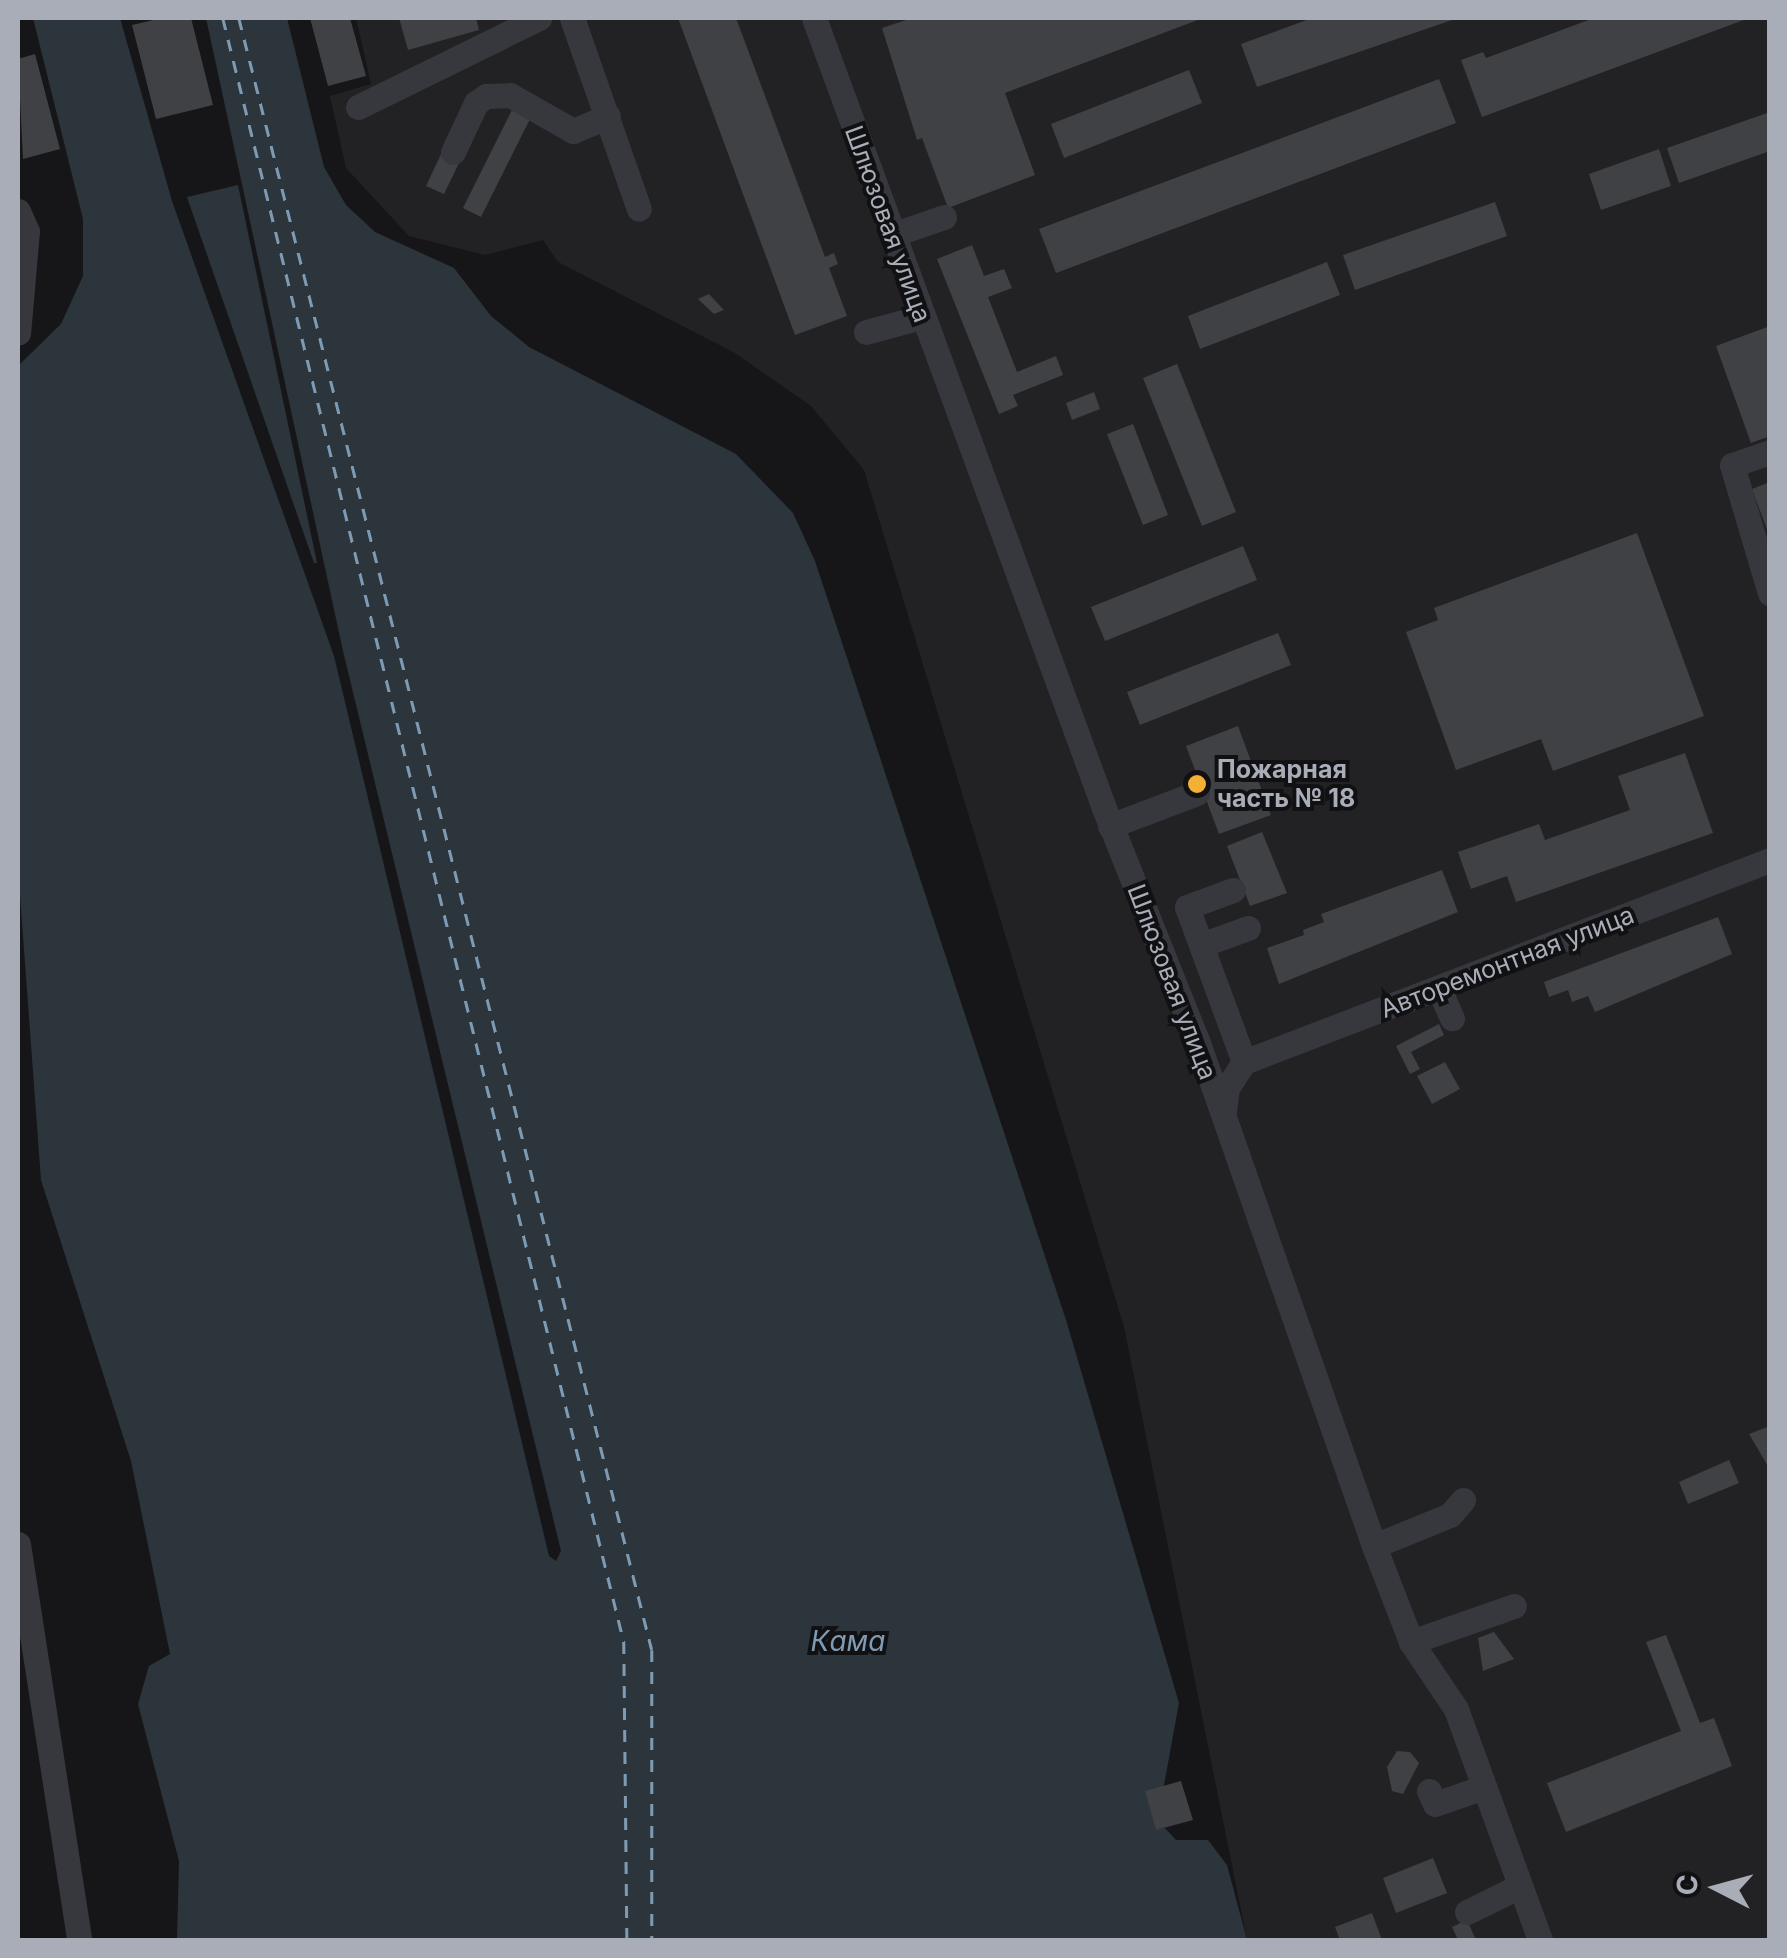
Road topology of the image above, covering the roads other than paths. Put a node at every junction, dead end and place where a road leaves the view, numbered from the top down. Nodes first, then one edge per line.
1 (539, 18) edge
2 (572, 18) edge
3 (814, 18) edge
4 (358, 107) dead end
5 (608, 116) junction
6 (454, 152) dead end
7 (639, 209) dead end
8 (18, 212) edge
9 (944, 217) dead end
10 (892, 235) junction
11 (921, 317) junction
12 (866, 332) dead end
13 (18, 333) edge
14 (1770, 452) edge
15 (1770, 593) edge
16 (1197, 793) dead end
17 (1110, 826) junction
18 (1770, 860) edge
19 (1233, 890) dead end
20 (1248, 928) dead end
21 (1201, 946) junction
22 (1439, 989) junction
23 (1452, 1018) dead end
24 (1197, 1040) junction
25 (1244, 1062) junction
26 (1223, 1117) junction
27 (1462, 1500) dead end
28 (18, 1544) edge
29 (1374, 1546) junction
30 (1514, 1606) dead end
31 (1411, 1642) junction
32 (1484, 1787) junction
33 (1429, 1791) dead end
34 (1520, 1886) junction
35 (1466, 1912) dead end
36 (79, 1940) edge
37 (1540, 1940) edge

1 - 4 street
2 - 5 street
3 - 10 street, Шлюзовая улица
5 - 6 street
5 - 7 street
8 - 13 street
9 - 10 street
10 - 11 street, Шлюзовая улица
11 - 12 street
11 - 17 street, Шлюзовая улица
14 - 15 street
16 - 17 street
17 - 24 street, Шлюзовая улица
18 - 22 street, Авторемонтная улица
19 - 21 street
20 - 21 street
21 - 25 street
22 - 23 street
22 - 25 street, Авторемонтная улица
24 - 25 street
24 - 26 street, Шлюзовая улица
25 - 26 street
26 - 29 street, Шлюзовая улица
27 - 29 street
28 - 36 street
29 - 31 street, Шлюзовая улица
30 - 31 street
31 - 32 street, Шлюзовая улица
32 - 33 street
32 - 34 street, Шлюзовая улица
34 - 35 street
34 - 37 street, Шлюзовая улица

